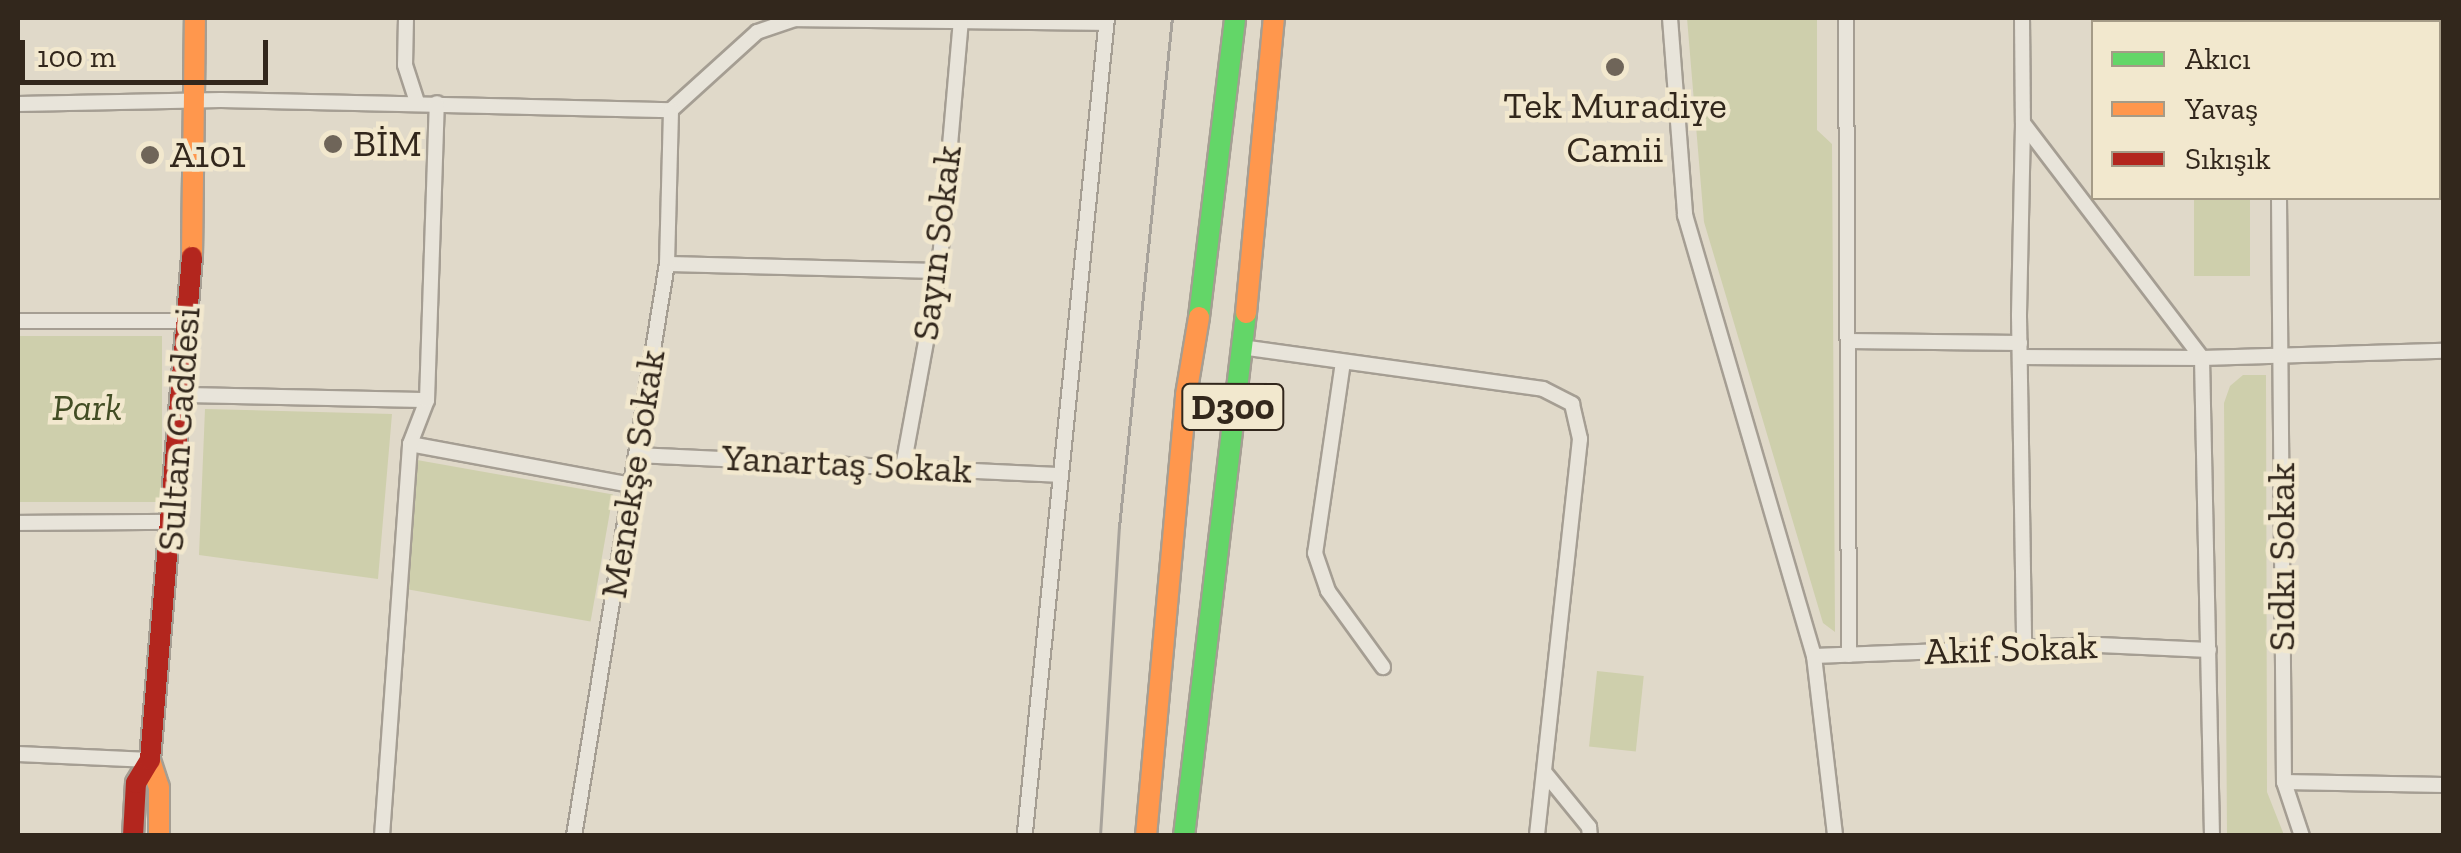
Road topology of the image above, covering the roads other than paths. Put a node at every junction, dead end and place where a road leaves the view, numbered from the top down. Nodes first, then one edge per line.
1 (195, 18) edge
2 (406, 18) edge
3 (1216, 18) edge
4 (1234, 18) edge
5 (1274, 18) edge
6 (1287, 18) edge
7 (1670, 18) edge
8 (1846, 18) edge
9 (2022, 18) edge
10 (961, 20) edge
11 (1106, 20) edge
12 (757, 25) edge
13 (193, 102) junction
14 (416, 102) junction
15 (437, 103) junction
16 (18, 104) edge
17 (671, 110) junction
18 (2023, 123) junction
19 (1261, 184) junction
20 (2280, 200) edge
21 (667, 264) junction
22 (939, 271) junction
23 (187, 321) junction
24 (18, 322) edge
25 (1848, 341) junction
26 (1240, 347) junction
27 (2020, 350) junction
28 (2444, 351) edge
29 (2282, 355) junction
30 (2202, 358) junction
31 (1343, 362) junction
32 (182, 395) junction
33 (1186, 395) junction
34 (427, 400) junction
35 (410, 444) junction
36 (636, 455) junction
37 (903, 467) junction
38 (1058, 474) junction
39 (631, 485) junction
40 (173, 522) junction
41 (18, 523) edge
42 (1164, 623) junction
43 (1208, 631) junction
44 (2024, 648) junction
45 (2208, 650) junction
46 (1848, 654) junction
47 (1814, 656) junction
48 (1384, 667) dead end
49 (18, 754) edge
50 (150, 760) junction
51 (1545, 772) junction
52 (2284, 782) junction
53 (2444, 785) edge
54 (1025, 832) dead end
55 (159, 835) edge
56 (133, 836) edge
57 (382, 836) edge
58 (574, 836) edge
59 (1129, 836) edge
60 (1146, 836) edge
61 (1184, 836) edge
62 (1202, 836) edge
63 (1537, 836) edge
64 (1590, 836) edge
65 (1835, 836) edge
66 (2212, 836) edge
67 (2302, 836) edge

1 - 13 main road, Sultan Caddesi
2 - 14 street
3 - 33 main road
4 - 33 main road, D300
5 - 19 main road, D300
6 - 19 main road
7 - 47 street
8 - 25 street
9 - 18 street
10 - 11 street
10 - 12 street
10 - 22 street, Sayın Sokak
11 - 38 street
12 - 17 street
13 - 14 street
13 - 16 street
13 - 23 main road, Sultan Caddesi
14 - 15 street
15 - 17 street
15 - 34 street
17 - 21 street, Menekşe Sokak
18 - 27 street
18 - 30 street
19 - 26 main road, D300
20 - 29 street, Sıdkı Sokak
21 - 22 street
21 - 36 street, Menekşe Sokak
22 - 37 street, Sayın Sokak
23 - 24 street
23 - 32 main road, Sultan Caddesi
25 - 27 street
25 - 46 street
26 - 31 street
26 - 43 main road, D300
27 - 30 street
27 - 44 street
28 - 29 street
29 - 30 street
29 - 52 street, Sıdkı Sokak
30 - 45 street
31 - 48 street
31 - 51 street
32 - 34 street
32 - 40 main road, Sultan Caddesi
33 - 42 main road, D300
34 - 35 street
35 - 39 street
35 - 57 street
36 - 37 street, Yanartaş Sokak
36 - 39 street, Menekşe Sokak
37 - 38 street, Yanartaş Sokak
38 - 54 street
39 - 58 street, Menekşe Sokak
40 - 41 street
40 - 50 main road, Sultan Caddesi
42 - 59 main road
42 - 60 main road
43 - 61 main road
43 - 62 main road
44 - 45 street, Akif Sokak
44 - 46 street, Akif Sokak
45 - 66 street
46 - 47 street, Akif Sokak
47 - 65 street
49 - 50 street
50 - 55 main road
50 - 56 main road, Sultan Caddesi
51 - 63 street
51 - 64 street
52 - 53 street
52 - 67 street, Sıdkı Sokak

